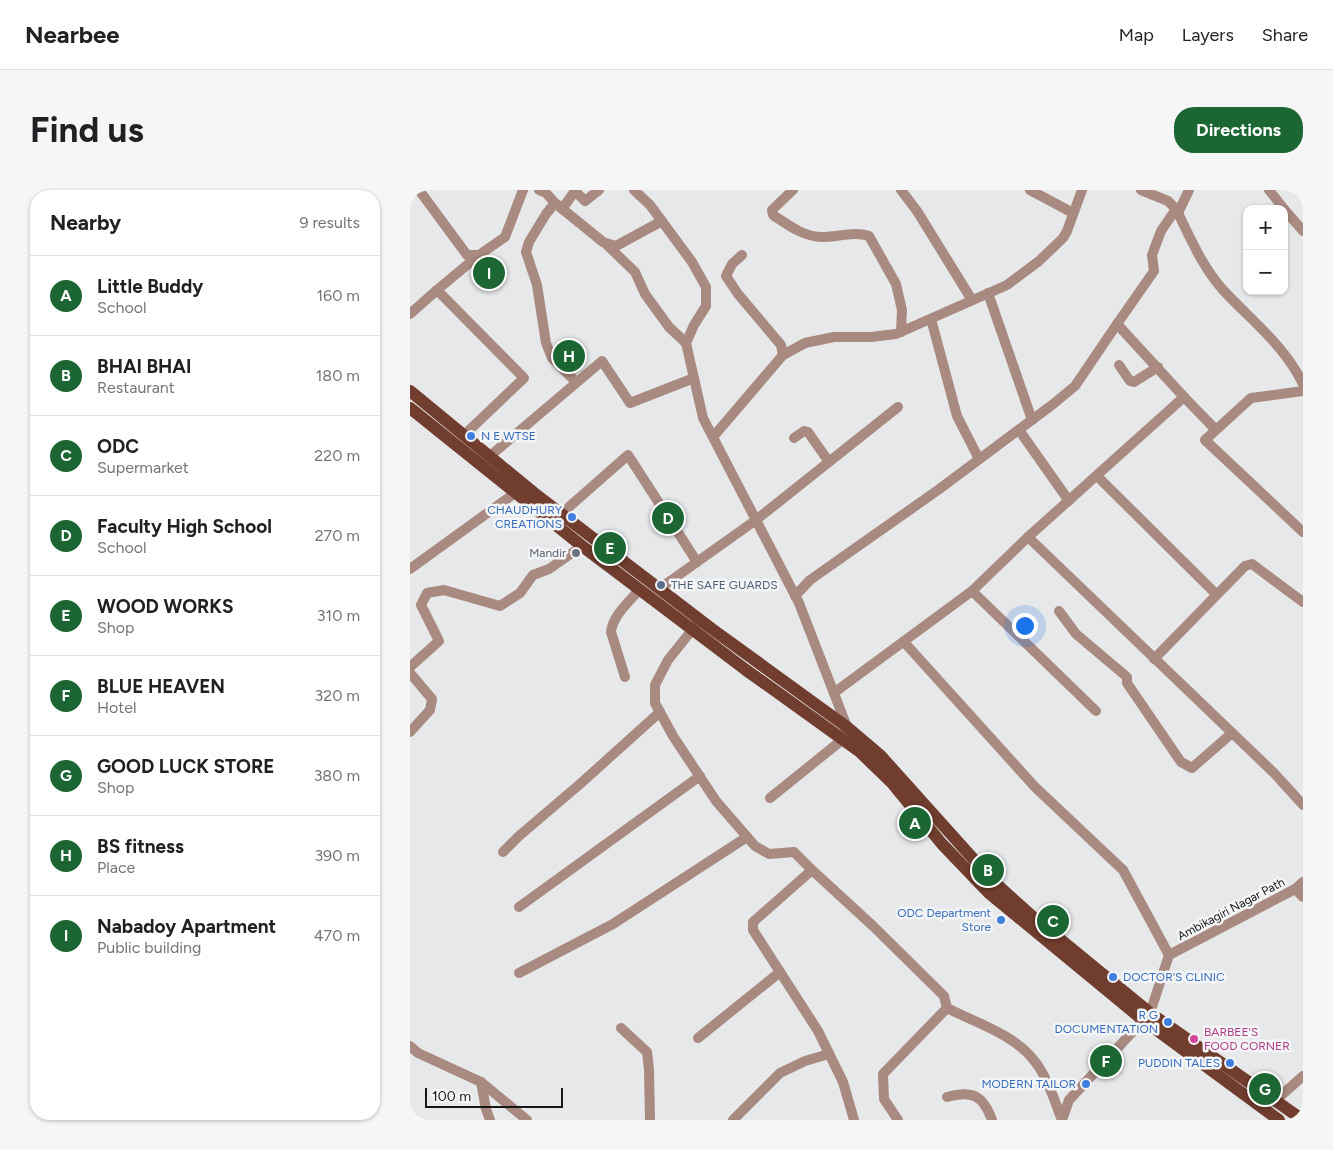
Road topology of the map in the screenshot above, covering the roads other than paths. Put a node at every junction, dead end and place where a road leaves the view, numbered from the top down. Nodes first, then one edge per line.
1 (419, 190) edge
2 (523, 190) edge
3 (539, 190) edge
4 (599, 190) edge
5 (634, 190) edge
6 (793, 190) edge
7 (901, 190) edge
8 (1030, 190) edge
9 (1082, 190) edge
10 (1141, 190) edge
11 (1190, 190) edge
12 (1268, 190) edge
13 (1281, 205) edge
14 (559, 206) junction
15 (1177, 211) junction
16 (1073, 213) junction
17 (1288, 214) edge
18 (662, 221) junction
19 (1303, 231) edge
20 (603, 242) junction
21 (479, 254) junction
22 (742, 255) dead end
23 (437, 290) junction
24 (988, 294) junction
25 (972, 300) junction
26 (410, 314) edge
27 (931, 319) junction
28 (1117, 324) junction
29 (901, 332) junction
30 (686, 343) junction
31 (783, 355) junction
32 (1119, 365) dead end
33 (1158, 367) junction
34 (694, 378) junction
35 (576, 382) junction
36 (1303, 384) edge
37 (1303, 391) edge
38 (411, 393) edge
39 (1184, 397) junction
40 (898, 407) dead end
41 (410, 408) edge
42 (1032, 420) junction
43 (1215, 429) junction
44 (1019, 430) junction
45 (464, 435) junction
46 (712, 437) junction
47 (794, 438) dead end
48 (490, 456) junction
49 (979, 459) junction
50 (829, 462) junction
51 (1097, 476) junction
52 (515, 493) junction
53 (1069, 501) junction
54 (561, 514) junction
55 (756, 520) junction
56 (1303, 532) edge
57 (1028, 538) junction
58 (582, 546) junction
59 (697, 562) junction
60 (410, 569) edge
61 (659, 589) junction
62 (640, 590) junction
63 (972, 591) junction
64 (1216, 594) junction
65 (796, 596) junction
66 (1303, 602) edge
67 (1059, 611) dead end
68 (696, 625) junction
69 (904, 642) junction
70 (1154, 659) junction
71 (410, 667) edge
72 (410, 673) edge
73 (625, 676) dead end
74 (834, 692) junction
75 (1096, 711) dead end
76 (660, 712) junction
77 (847, 727) junction
78 (410, 732) edge
79 (1232, 733) junction
80 (842, 740) junction
81 (700, 776) junction
82 (770, 798) dead end
83 (1303, 805) edge
84 (747, 837) junction
85 (502, 852) dead end
86 (812, 870) junction
87 (1299, 885) edge
88 (1303, 898) edge
89 (519, 907) dead end
90 (1169, 955) junction
91 (780, 972) junction
92 (519, 973) dead end
93 (947, 1008) junction
94 (1146, 1016) junction
95 (621, 1028) dead end
96 (698, 1038) dead end
97 (410, 1046) edge
98 (829, 1054) junction
99 (1303, 1076) edge
100 (481, 1082) junction
101 (947, 1097) dead end
102 (1276, 1100) junction
103 (490, 1120) edge
104 (527, 1120) edge
105 (650, 1120) edge
106 (732, 1120) edge
107 (854, 1120) edge
108 (898, 1120) edge
109 (992, 1120) edge
110 (1062, 1120) edge
111 (1279, 1120) edge
112 (1303, 1120) edge

1 - 21 street
2 - 21 street
3 - 14 street
4 - 14 street
5 - 18 street
6 - 29 street
7 - 25 street
8 - 16 street
9 - 16 street
10 - 15 street
11 - 15 street
12 - 13 street
14 - 20 street
14 - 35 street
15 - 28 street
15 - 36 street
16 - 24 street
17 - 19 street
18 - 20 street
18 - 30 street
20 - 30 street
21 - 23 street
22 - 31 street
23 - 26 street
23 - 45 street
24 - 25 street
24 - 42 street
25 - 27 street
27 - 29 street
27 - 49 street
28 - 33 street
28 - 42 street
29 - 31 street
30 - 34 street
31 - 46 street
32 - 33 street
33 - 39 street
34 - 35 street
34 - 46 street
35 - 48 street
37 - 43 street
38 - 45 main road
39 - 43 street
39 - 51 street
40 - 50 street
41 - 52 main road
42 - 44 street
43 - 56 street
44 - 49 street
44 - 53 street
45 - 48 main road
46 - 55 street
47 - 50 street
48 - 54 main road
49 - 65 street
50 - 55 street
51 - 53 street
51 - 64 street
52 - 58 main road
52 - 60 street
53 - 57 street
54 - 59 street
54 - 61 main road
55 - 59 street
55 - 65 street
57 - 63 street
57 - 70 street
58 - 62 main road
58 - 71 street
59 - 61 street
61 - 68 main road
62 - 68 main road
62 - 73 street
63 - 69 street
63 - 75 street
64 - 66 street
64 - 70 street
65 - 74 street
67 - 79 street
68 - 76 street
68 - 77 main road
68 - 80 main road
69 - 74 street
69 - 90 street
70 - 79 street
72 - 78 street
74 - 77 street
76 - 81 street
76 - 85 street
77 - 80 street
77 - 94 main road
79 - 83 street
80 - 82 street
80 - 94 main road
81 - 84 street
81 - 89 street
84 - 86 street
84 - 92 street
86 - 91 street
86 - 93 street
87 - 88 street
87 - 90 street, Ambikagiri Nagar Path
90 - 94 street, Ambikagiri Nagar Path
91 - 96 street
91 - 98 street
93 - 108 street
93 - 110 street
94 - 102 main road
94 - 110 street
94 - 111 main road
95 - 105 street
97 - 100 street
98 - 106 street
98 - 107 street
99 - 102 street
100 - 103 street
100 - 104 street
101 - 109 street
102 - 112 main road

